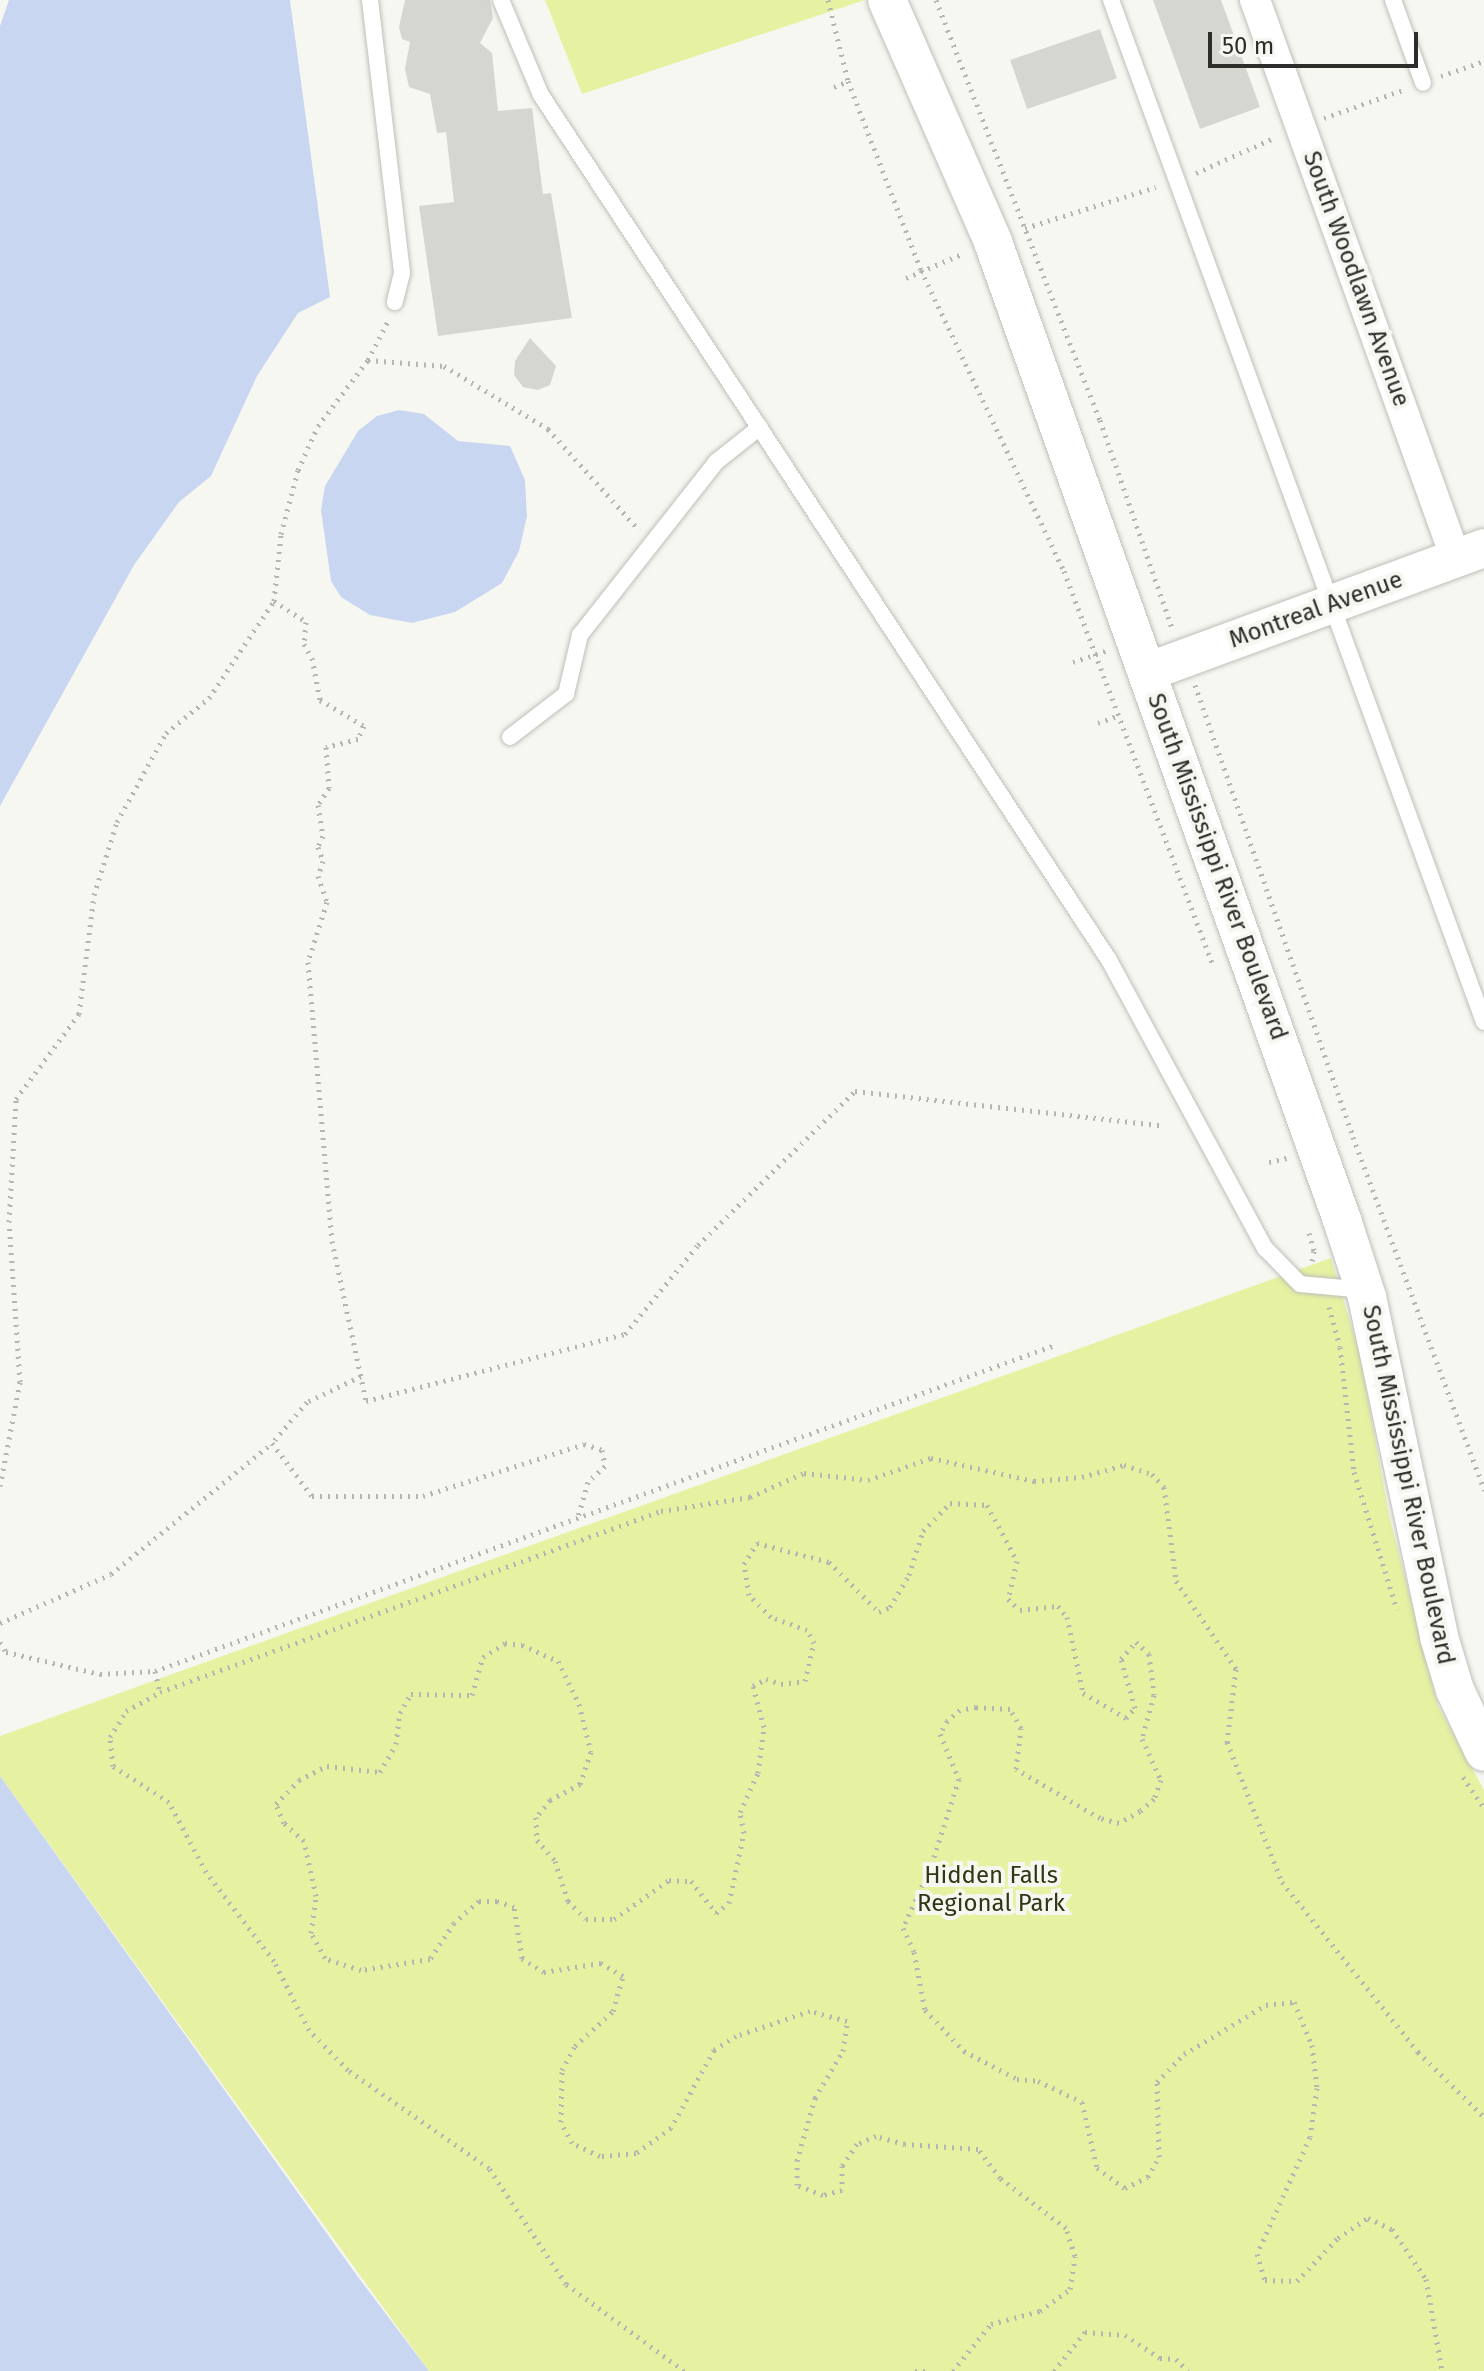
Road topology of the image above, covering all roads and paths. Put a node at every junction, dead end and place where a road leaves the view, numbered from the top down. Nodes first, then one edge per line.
1 (370, 0) edge
2 (501, 0) edge
3 (828, 0) edge
4 (887, 0) edge
5 (936, 0) edge
6 (1111, 0) edge
7 (1255, 0) edge
8 (1393, 0) edge
9 (1484, 61) edge
10 (848, 81) junction
11 (1423, 83) junction
12 (834, 87) dead end
13 (1301, 126) junction
14 (1177, 181) junction
15 (1026, 227) junction
16 (921, 270) junction
17 (906, 278) dead end
18 (395, 302) joint
19 (368, 360) junction
20 (760, 427) junction
21 (657, 541) junction
22 (1470, 553) edge
23 (274, 601) junction
24 (1328, 604) junction
25 (1095, 655) junction
26 (1187, 657) junction
27 (1073, 662) dead end
28 (1147, 672) junction
29 (1120, 715) junction
30 (1098, 723) dead end
31 (510, 737) dead end
32 (1219, 980) dead end
33 (1484, 1022) edge
34 (1160, 1125) dead end
35 (1279, 1144) dead end
36 (1284, 1158) junction
37 (1269, 1162) dead end
38 (1289, 1171) dead end
39 (1306, 1223) dead end
40 (1311, 1267) dead end
41 (1365, 1290) junction
42 (1055, 1345) dead end
43 (361, 1376) junction
44 (272, 1443) junction
45 (0, 1486) edge
46 (1484, 1490) edge
47 (577, 1518) junction
48 (0, 1623) edge
49 (0, 1642) edge
50 (155, 1671) junction
51 (160, 1692) junction
52 (1484, 1752) edge
53 (1484, 2117) edge
54 (684, 2371) edge
55 (915, 2371) edge
56 (930, 2371) edge
57 (953, 2371) edge
58 (1054, 2371) edge
59 (1188, 2371) edge
60 (1442, 2371) edge

1 - 18 lane
2 - 20 lane
3 - 10 path
4 - 28 street, South Mississippi River Boulevard
5 - 15 path
6 - 14 lane
7 - 13 street, South Woodlawn Avenue
8 - 11 lane
9 - 11 path
10 - 12 path
10 - 16 path
11 - 13 path
13 - 14 path
13 - 22 street, South Woodlawn Avenue
14 - 15 path
14 - 24 lane
15 - 26 path
16 - 17 path
16 - 25 path
18 - 19 path
19 - 21 path
19 - 23 path
20 - 21 lane
20 - 41 lane
21 - 31 lane
22 - 24 street, Montreal Avenue
23 - 43 path
23 - 45 path
24 - 26 street, Montreal Avenue
24 - 33 lane
25 - 27 path
25 - 29 path
26 - 28 street, Montreal Avenue
26 - 46 path
28 - 41 street, South Mississippi River Boulevard
29 - 30 path
29 - 32 path
34 - 43 path
35 - 36 path
36 - 37 path
36 - 38 path
39 - 40 path
41 - 52 street, South Mississippi River Boulevard
42 - 47 path
43 - 44 path
44 - 47 path
44 - 48 path
47 - 50 path
49 - 50 path
50 - 51 path
51 - 53 path
51 - 54 path
55 - 56 path
57 - 60 path
58 - 59 path

